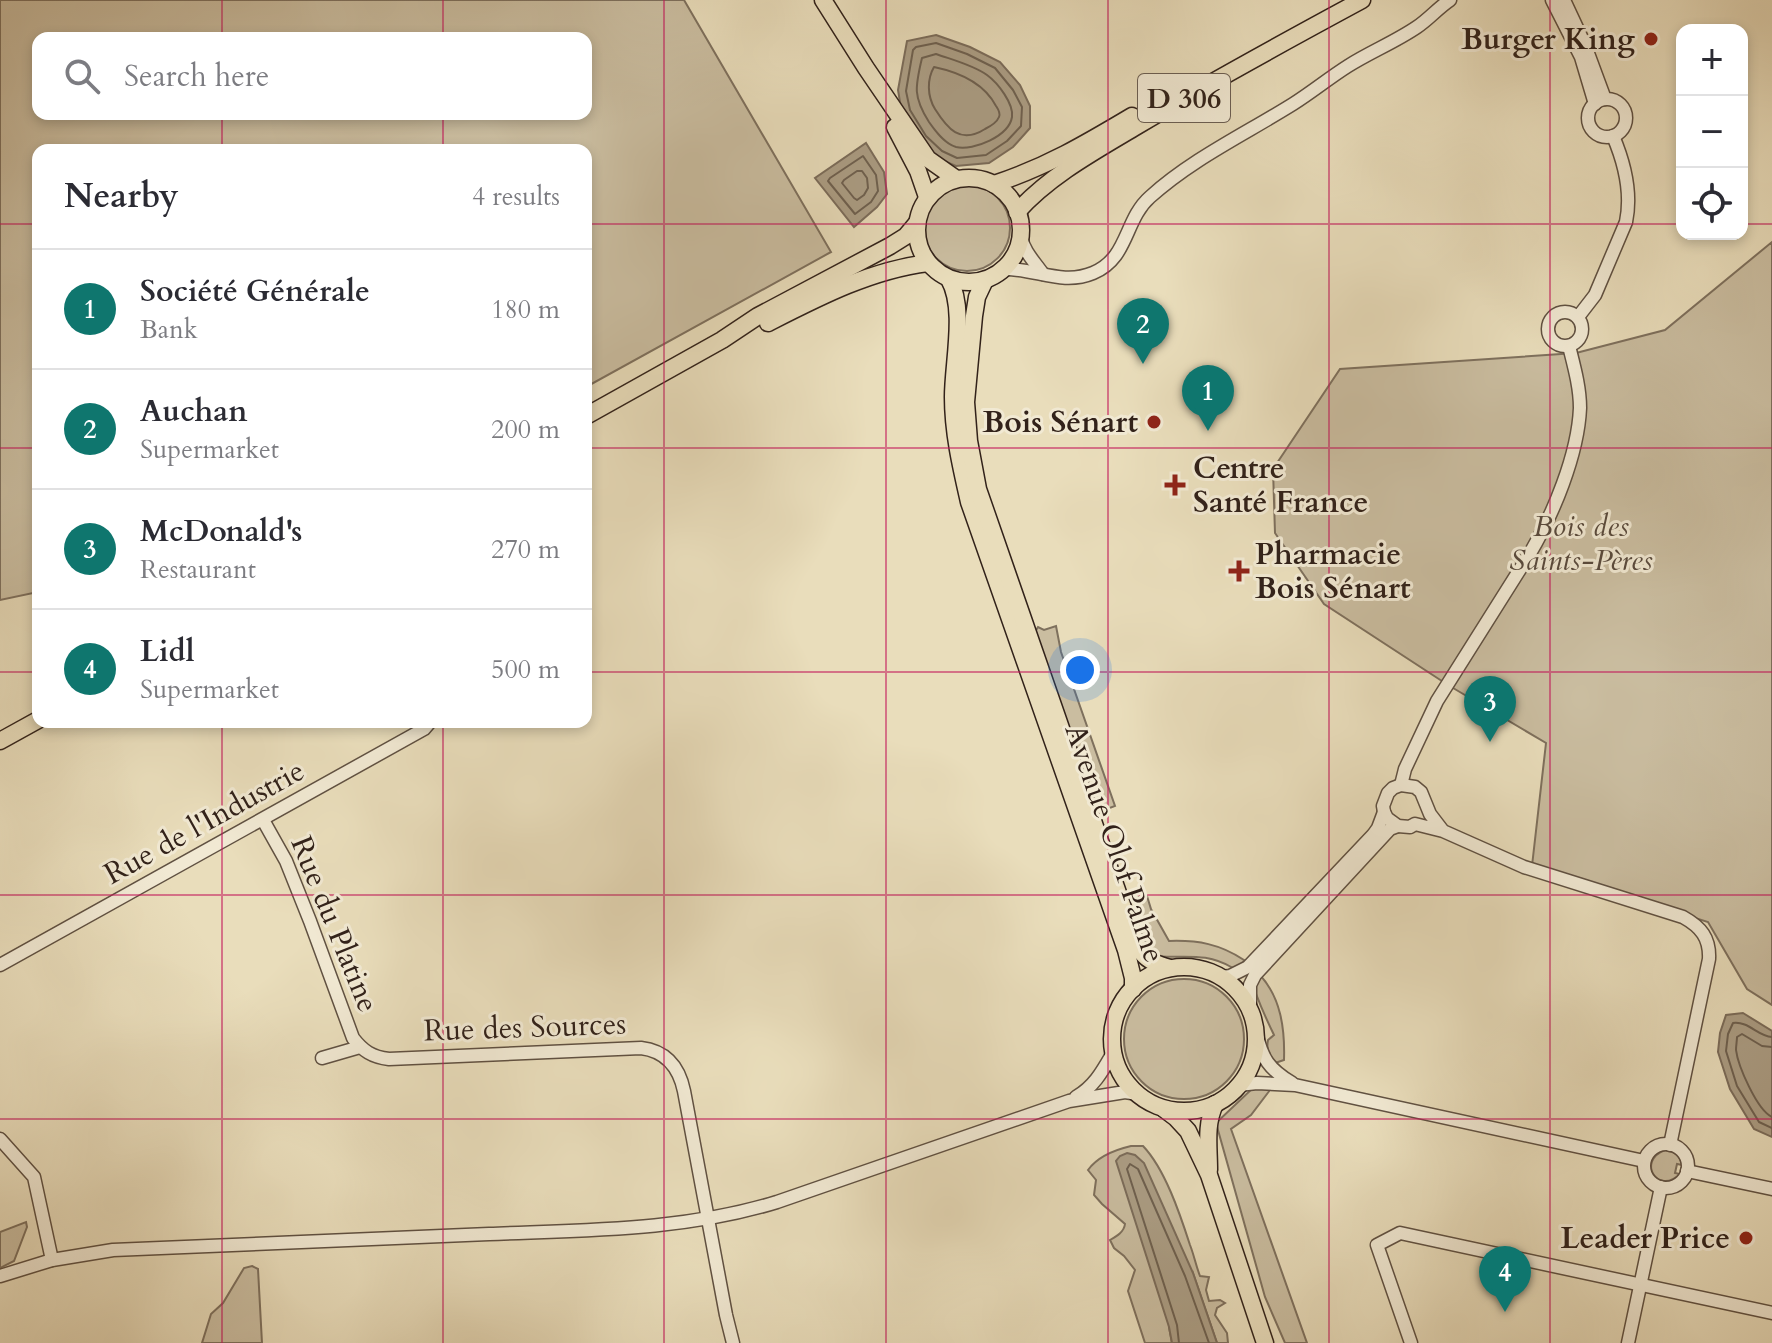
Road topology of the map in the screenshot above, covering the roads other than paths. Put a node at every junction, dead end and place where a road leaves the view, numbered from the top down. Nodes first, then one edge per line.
1 (823, 0) edge
2 (1339, 0) edge
3 (1362, 0) edge
4 (1450, 0) edge
5 (1552, 0) edge
6 (1564, 0) edge
7 (866, 68) junction
8 (1600, 102) junction
9 (1613, 136) junction
10 (955, 178) junction
11 (994, 184) junction
12 (927, 197) junction
13 (1017, 212) junction
14 (917, 223) junction
15 (1021, 237) junction
16 (928, 263) junction
17 (1004, 269) junction
18 (1043, 274) junction
19 (949, 279) junction
20 (985, 280) junction
21 (1578, 317) junction
22 (722, 340) junction
23 (1569, 346) junction
24 (592, 413) edge
25 (1018, 624) junction
26 (32, 723) edge
27 (425, 728) edge
28 (0, 741) edge
29 (1401, 785) junction
30 (1426, 806) junction
31 (1384, 812) junction
32 (263, 820) junction
33 (1415, 824) junction
34 (1398, 826) junction
35 (1443, 831) junction
36 (0, 965) edge
37 (1170, 968) junction
38 (1222, 977) junction
39 (1133, 989) junction
40 (1250, 1008) junction
41 (1256, 1032) junction
42 (360, 1047) junction
43 (1114, 1051) junction
44 (322, 1058) dead end
45 (1239, 1085) junction
46 (1295, 1085) junction
47 (1138, 1094) junction
48 (1069, 1101) junction
49 (1215, 1104) junction
50 (1160, 1107) junction
51 (0, 1139) edge
52 (1670, 1145) junction
53 (1644, 1161) junction
54 (1687, 1171) junction
55 (1209, 1175) junction
56 (1661, 1187) junction
57 (1772, 1189) edge
58 (709, 1219) junction
59 (52, 1260) junction
60 (0, 1276) edge
61 (1642, 1285) junction
62 (1772, 1313) edge
63 (733, 1343) edge
64 (1265, 1343) edge
65 (1411, 1343) edge
66 (1628, 1343) edge

1 - 7 main road
2 - 11 main road, D 306
3 - 13 main road, D 306
4 - 18 street
5 - 8 street
6 - 8 street
7 - 10 main road
7 - 12 main road
8 - 9 street
8 - 9 street
9 - 21 street
10 - 11 main road
10 - 12 main road
11 - 13 main road
12 - 14 main road
13 - 15 main road
14 - 16 main road
14 - 22 main road
15 - 17 main road
15 - 18 street
16 - 19 main road
16 - 22 main road
17 - 18 street
17 - 20 main road
19 - 20 main road
19 - 25 main road
20 - 25 main road
21 - 23 street
21 - 23 street
22 - 24 main road
23 - 29 street
25 - 37 main road, Avenue Olof Palme
25 - 39 main road, Avenue Olof Palme
26 - 28 main road
27 - 32 street, Rue de l'Industrie
29 - 30 street
29 - 31 street
30 - 33 street
30 - 35 street
31 - 34 street
31 - 38 street
32 - 36 street, Rue de l'Industrie
32 - 42 street, Rue du Platine
33 - 34 street
33 - 35 street
34 - 40 street
35 - 52 street
37 - 38 main road
37 - 39 main road
38 - 40 main road
39 - 43 main road
40 - 41 main road
41 - 45 main road
41 - 46 street
42 - 44 street
42 - 58 street, Rue des Sources
43 - 47 main road
43 - 48 street
45 - 46 street
45 - 49 main road
46 - 53 street
47 - 48 street
47 - 50 main road
48 - 58 street
49 - 50 main road
49 - 55 main road
50 - 55 main road
51 - 59 street
52 - 53 street
52 - 54 street
53 - 56 street
54 - 56 street
54 - 57 street
55 - 64 main road
56 - 61 street
58 - 59 street
58 - 63 street, Rue des Sources
59 - 60 street
61 - 62 street
61 - 65 street
61 - 66 street

